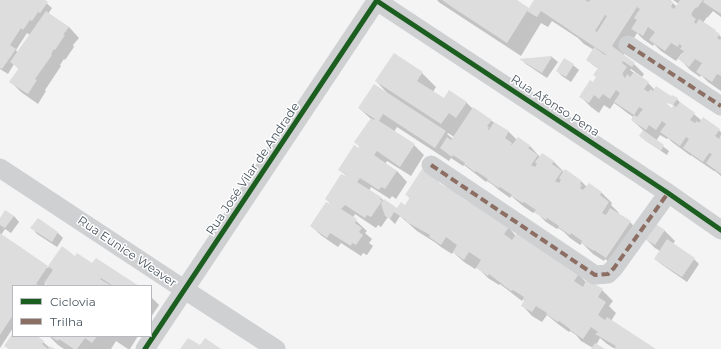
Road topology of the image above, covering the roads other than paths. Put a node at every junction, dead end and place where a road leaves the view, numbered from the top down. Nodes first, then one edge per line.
1 (377, 1) edge
2 (628, 45) dead end
3 (721, 106) edge
4 (431, 165) dead end
5 (0, 168) edge
6 (668, 193) junction
7 (721, 230) edge
8 (185, 290) junction
9 (145, 349) edge
10 (276, 349) edge

1 - 6 street, Rua Afonso Pena
1 - 8 street, Rua José Vilar de Andrade
2 - 3 street
4 - 6 street
5 - 8 street, Rua Eunice Weaver
6 - 7 street, Rua Afonso Pena
8 - 9 street, Rua José Vilar de Andrade
8 - 10 street, Rua Eunice Weaver

